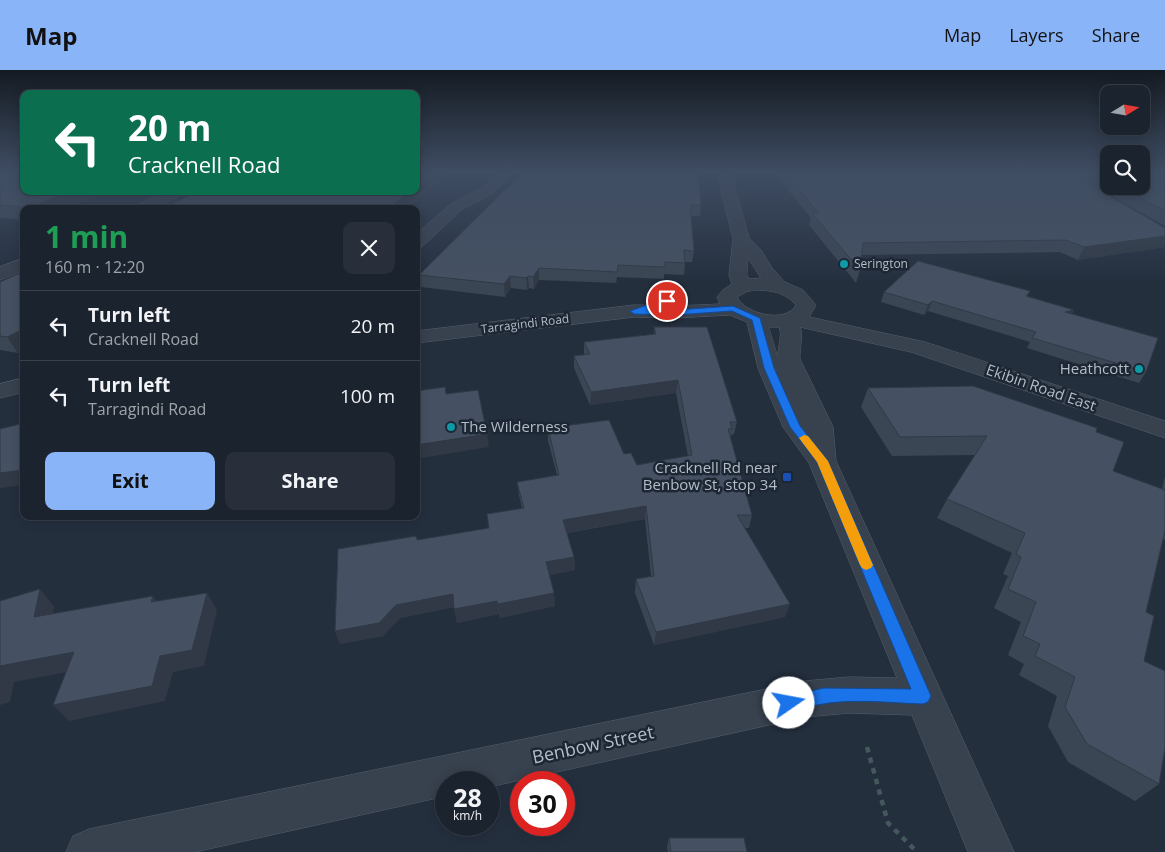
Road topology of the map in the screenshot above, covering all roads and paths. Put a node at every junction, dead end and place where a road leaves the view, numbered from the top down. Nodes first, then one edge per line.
1 (454, 208) edge
2 (733, 208) edge
3 (420, 239) edge
4 (741, 239) junction
5 (779, 287) junction
6 (803, 299) junction
7 (740, 301) junction
8 (789, 320) junction
9 (420, 337) edge
10 (916, 347) junction
11 (20, 386) edge
12 (0, 391) edge
13 (1165, 430) edge
14 (822, 461) junction
15 (923, 696) junction
16 (867, 747) dead end
17 (89, 852) edge
18 (917, 852) edge
19 (991, 852) edge

1 - 3 street
2 - 4 street
4 - 5 street
4 - 7 street
5 - 6 street, Ekibin Road East
5 - 7 street
6 - 8 street
6 - 10 street, Ekibin Road East
7 - 8 street, Ekibin Road East
7 - 9 street, Tarragindi Road
7 - 14 street
8 - 10 street, Ekibin Road East
8 - 14 street
10 - 13 street, Ekibin Road East
11 - 12 street
14 - 15 street
15 - 17 street, Benbow Street
15 - 19 street
16 - 18 path

